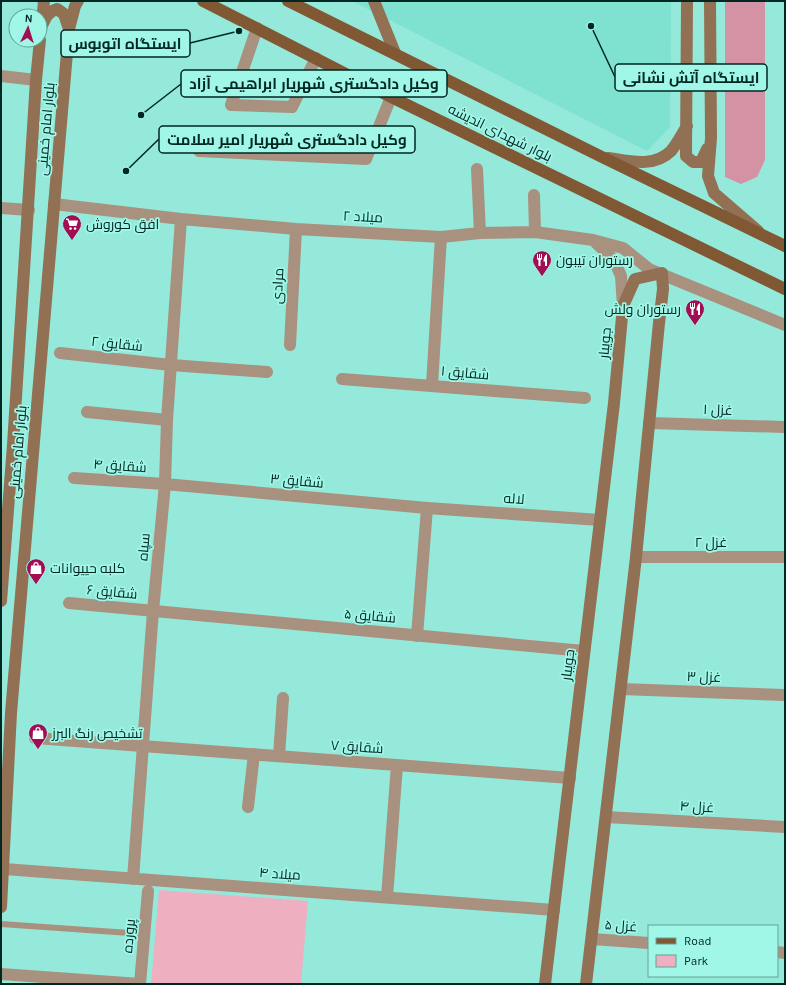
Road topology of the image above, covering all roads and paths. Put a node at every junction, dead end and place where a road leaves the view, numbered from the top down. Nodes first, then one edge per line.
1 (78, 1) edge
2 (203, 1) edge
3 (288, 1) edge
4 (374, 1) edge
5 (687, 1) edge
6 (710, 1) edge
7 (48, 14) edge
8 (257, 28) junction
9 (69, 29) junction
10 (39, 48) edge
11 (395, 54) junction
12 (316, 58) junction
13 (1, 76) edge
14 (36, 80) junction
15 (391, 97) junction
16 (687, 125) junction
17 (711, 138) junction
18 (199, 151) dead end
19 (604, 158) junction
20 (478, 169) dead end
21 (534, 195) dead end
22 (54, 204) junction
23 (1, 208) edge
24 (29, 210) junction
25 (181, 219) junction
26 (296, 229) junction
27 (535, 232) junction
28 (480, 233) junction
29 (762, 235) junction
30 (441, 237) junction
31 (594, 240) junction
32 (785, 246) edge
33 (662, 273) junction
34 (785, 289) edge
35 (624, 306) junction
36 (785, 325) edge
37 (290, 345) dead end
38 (60, 353) dead end
39 (171, 365) junction
40 (267, 372) dead end
41 (342, 379) dead end
42 (432, 385) junction
43 (585, 398) dead end
44 (88, 412) dead end
45 (167, 420) junction
46 (649, 423) junction
47 (785, 428) edge
48 (74, 478) dead end
49 (164, 484) junction
50 (427, 508) junction
51 (600, 520) junction
52 (636, 557) junction
53 (785, 557) edge
54 (1, 601) edge
55 (69, 603) dead end
56 (153, 611) junction
57 (417, 636) junction
58 (584, 651) junction
59 (621, 689) junction
60 (785, 695) edge
61 (283, 698) dead end
62 (35, 738) dead end
63 (143, 746) junction
64 (254, 754) junction
65 (279, 756) junction
66 (397, 765) junction
67 (570, 778) junction
68 (248, 807) dead end
69 (606, 817) junction
70 (785, 827) edge
71 (2, 869) edge
72 (133, 878) junction
73 (148, 891) dead end
74 (387, 897) junction
75 (1, 907) edge
76 (554, 910) junction
77 (1, 924) edge
78 (144, 934) junction
79 (592, 939) junction
80 (648, 943) edge
81 (1, 974) edge
82 (140, 984) edge
83 (545, 984) edge
84 (586, 984) edge

1 - 9 street, بلوار امام خمینی
2 - 8 main road, بلوار شهدای اندیشه
3 - 11 main road, بلوار شهدای اندیشه
4 - 11 street
5 - 16 street
6 - 17 street
7 - 9 street
8 - 12 main road, بلوار شهدای اندیشه
8 - 12 street
9 - 22 street, بلوار امام خمینی
10 - 14 street, بلوار امام خمینی
11 - 19 main road, بلوار شهدای اندیشه
12 - 15 main road, بلوار شهدای اندیشه
13 - 14 street
14 - 24 street, بلوار امام خمینی
15 - 18 street
15 - 34 main road, بلوار شهدای اندیشه
16 - 17 street
16 - 19 street
17 - 29 street
19 - 29 main road, بلوار شهدای اندیشه
20 - 28 street
21 - 27 street
22 - 25 street, میلاد ۲
22 - 71 street, بلوار امام خمینی
23 - 24 street
24 - 54 street, بلوار امام خمینی
25 - 26 street, میلاد ۲
25 - 39 street, سپاه
26 - 30 street, میلاد ۲
26 - 37 street, مرادی
27 - 28 street, میلاد ۲
27 - 31 street, میلاد ۲
28 - 30 street, میلاد ۲
29 - 32 main road, بلوار شهدای اندیشه
30 - 42 street
31 - 33 street, میلاد ۲
31 - 35 street
33 - 35 street, جویبار
33 - 36 street, میلاد ۲
33 - 46 street
35 - 51 street, جویبار
38 - 39 street, شقایق ۲
39 - 40 street
39 - 45 street, سپاه
41 - 42 street, شقایق ۱
42 - 43 street, شقایق ۱
44 - 45 street
45 - 49 street, سپاه
46 - 47 street, غزل ۱
46 - 52 street
48 - 49 street, شقایق ۴
49 - 50 street, شقایق ۳
49 - 56 street, سپاه
50 - 51 street, لاله
50 - 57 street
51 - 58 street, جویبار
52 - 53 street, غزل ۲
52 - 59 street
55 - 56 street, شقایق ۶
56 - 57 street, شقایق ۵
56 - 63 street, سپاه
57 - 58 street, شقایق ۵
58 - 67 street, جویبار
59 - 60 street, غزل ۳
59 - 69 street
61 - 65 street
62 - 63 street, شقایق ۷
63 - 64 street, شقایق ۷
63 - 72 street, سپاه
64 - 65 street, شقایق ۷
64 - 68 street
65 - 66 street, شقایق ۷
66 - 67 street, شقایق ۷
66 - 74 street
67 - 76 street, جویبار
69 - 70 street, غزل ۴
69 - 79 street
71 - 72 street, میلاد ۴
71 - 75 street, بلوار امام خمینی
72 - 74 street, میلاد ۴
73 - 78 street, پرورده
74 - 76 street, میلاد ۴
76 - 83 street, جویبار
77 - 78 lane
78 - 82 street, پرورده
79 - 80 street, غزل ۵
79 - 84 street
81 - 82 street

